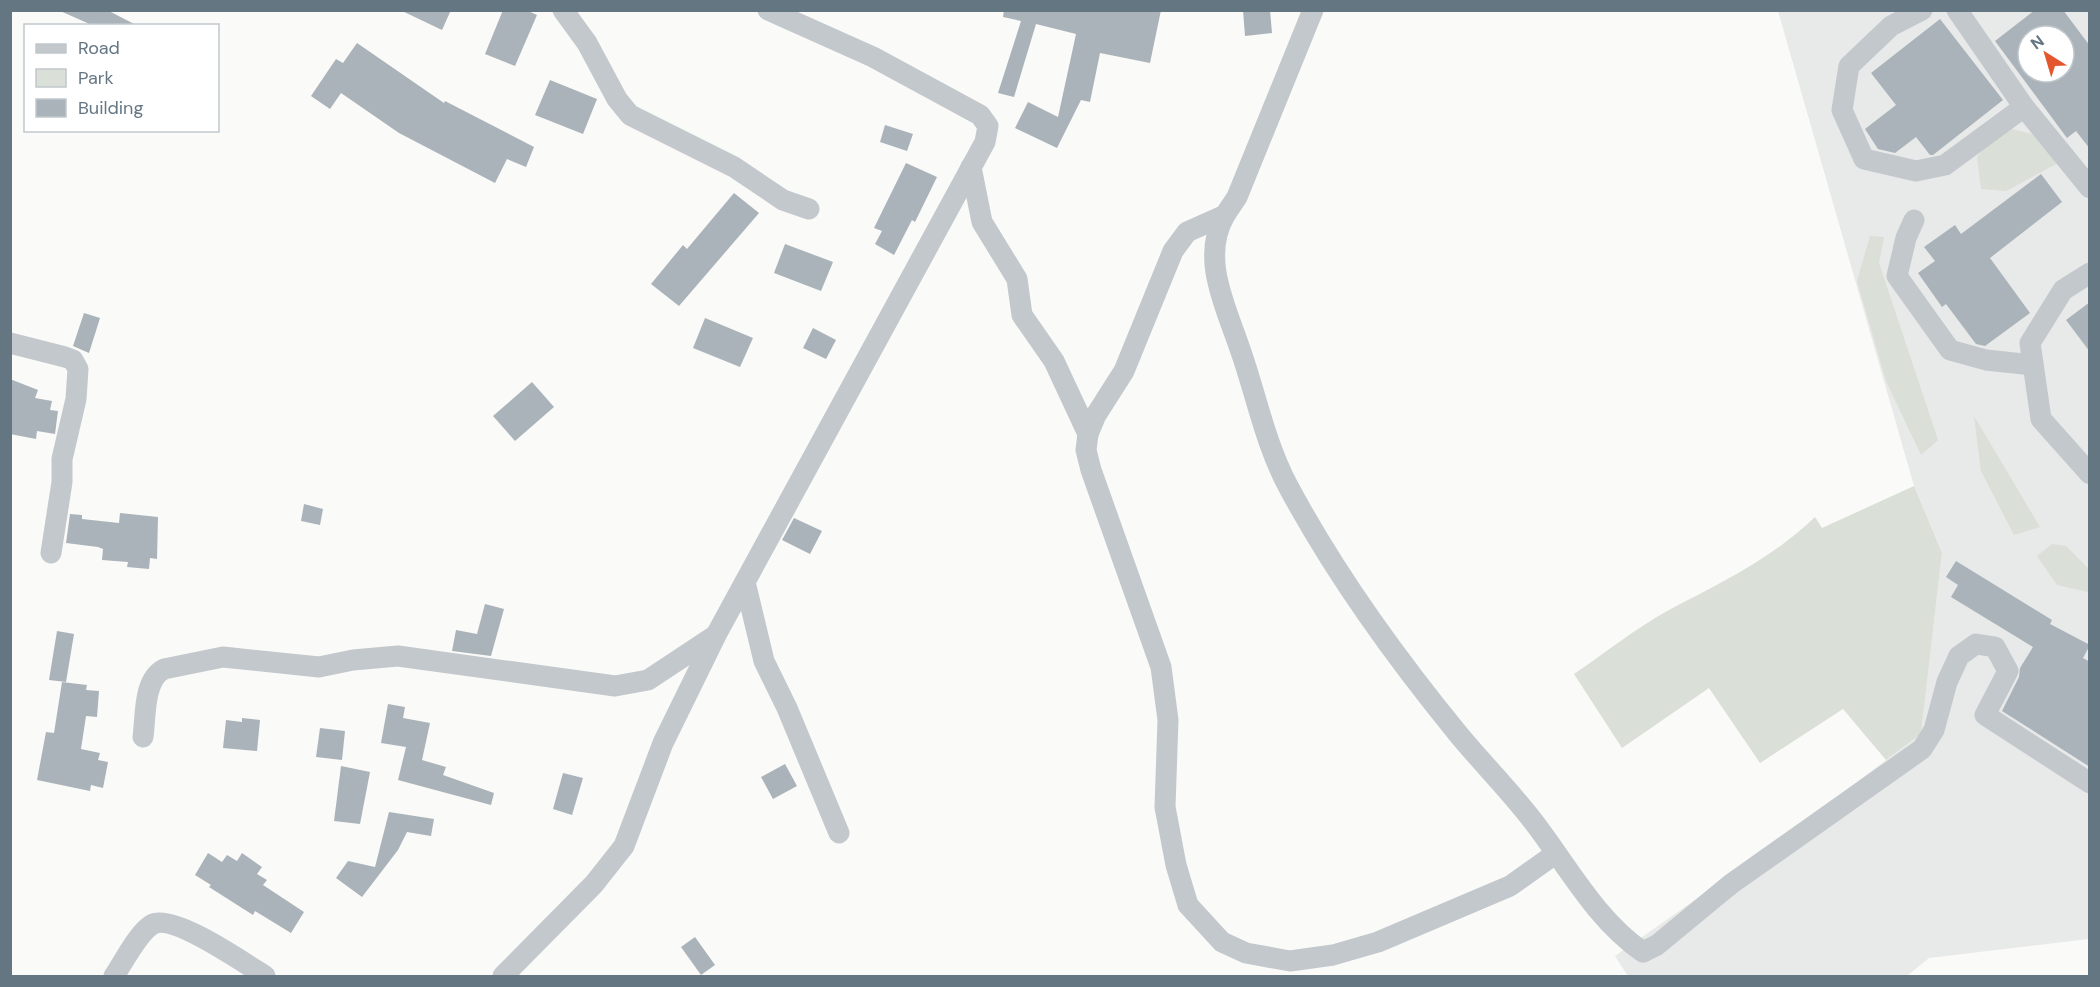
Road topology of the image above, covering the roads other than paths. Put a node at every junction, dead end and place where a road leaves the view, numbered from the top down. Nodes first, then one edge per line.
1 (563, 10) edge
2 (768, 10) edge
3 (1313, 10) edge
4 (1922, 10) edge
5 (1958, 10) edge
6 (2024, 107) junction
7 (971, 167) junction
8 (2090, 188) edge
9 (809, 209) dead end
10 (1225, 215) junction
11 (1914, 220) dead end
12 (2090, 273) edge
13 (10, 343) edge
14 (2033, 365) junction
15 (1088, 434) junction
16 (2090, 474) edge
17 (51, 554) dead end
18 (745, 582) junction
19 (716, 635) junction
20 (143, 737) dead end
21 (2090, 783) edge
22 (839, 833) dead end
23 (1555, 854) junction
24 (1290, 969) edge
25 (114, 976) edge
26 (265, 976) edge
27 (503, 976) edge

1 - 9 street
2 - 7 street
3 - 10 street
4 - 6 street
5 - 6 street
6 - 8 street
7 - 15 street
7 - 18 street
10 - 15 street
10 - 23 street
11 - 14 street
12 - 14 street
13 - 17 street
14 - 16 street
15 - 24 street
18 - 19 street
18 - 22 street
19 - 20 street
19 - 27 street
21 - 23 street
23 - 24 street
25 - 26 street

